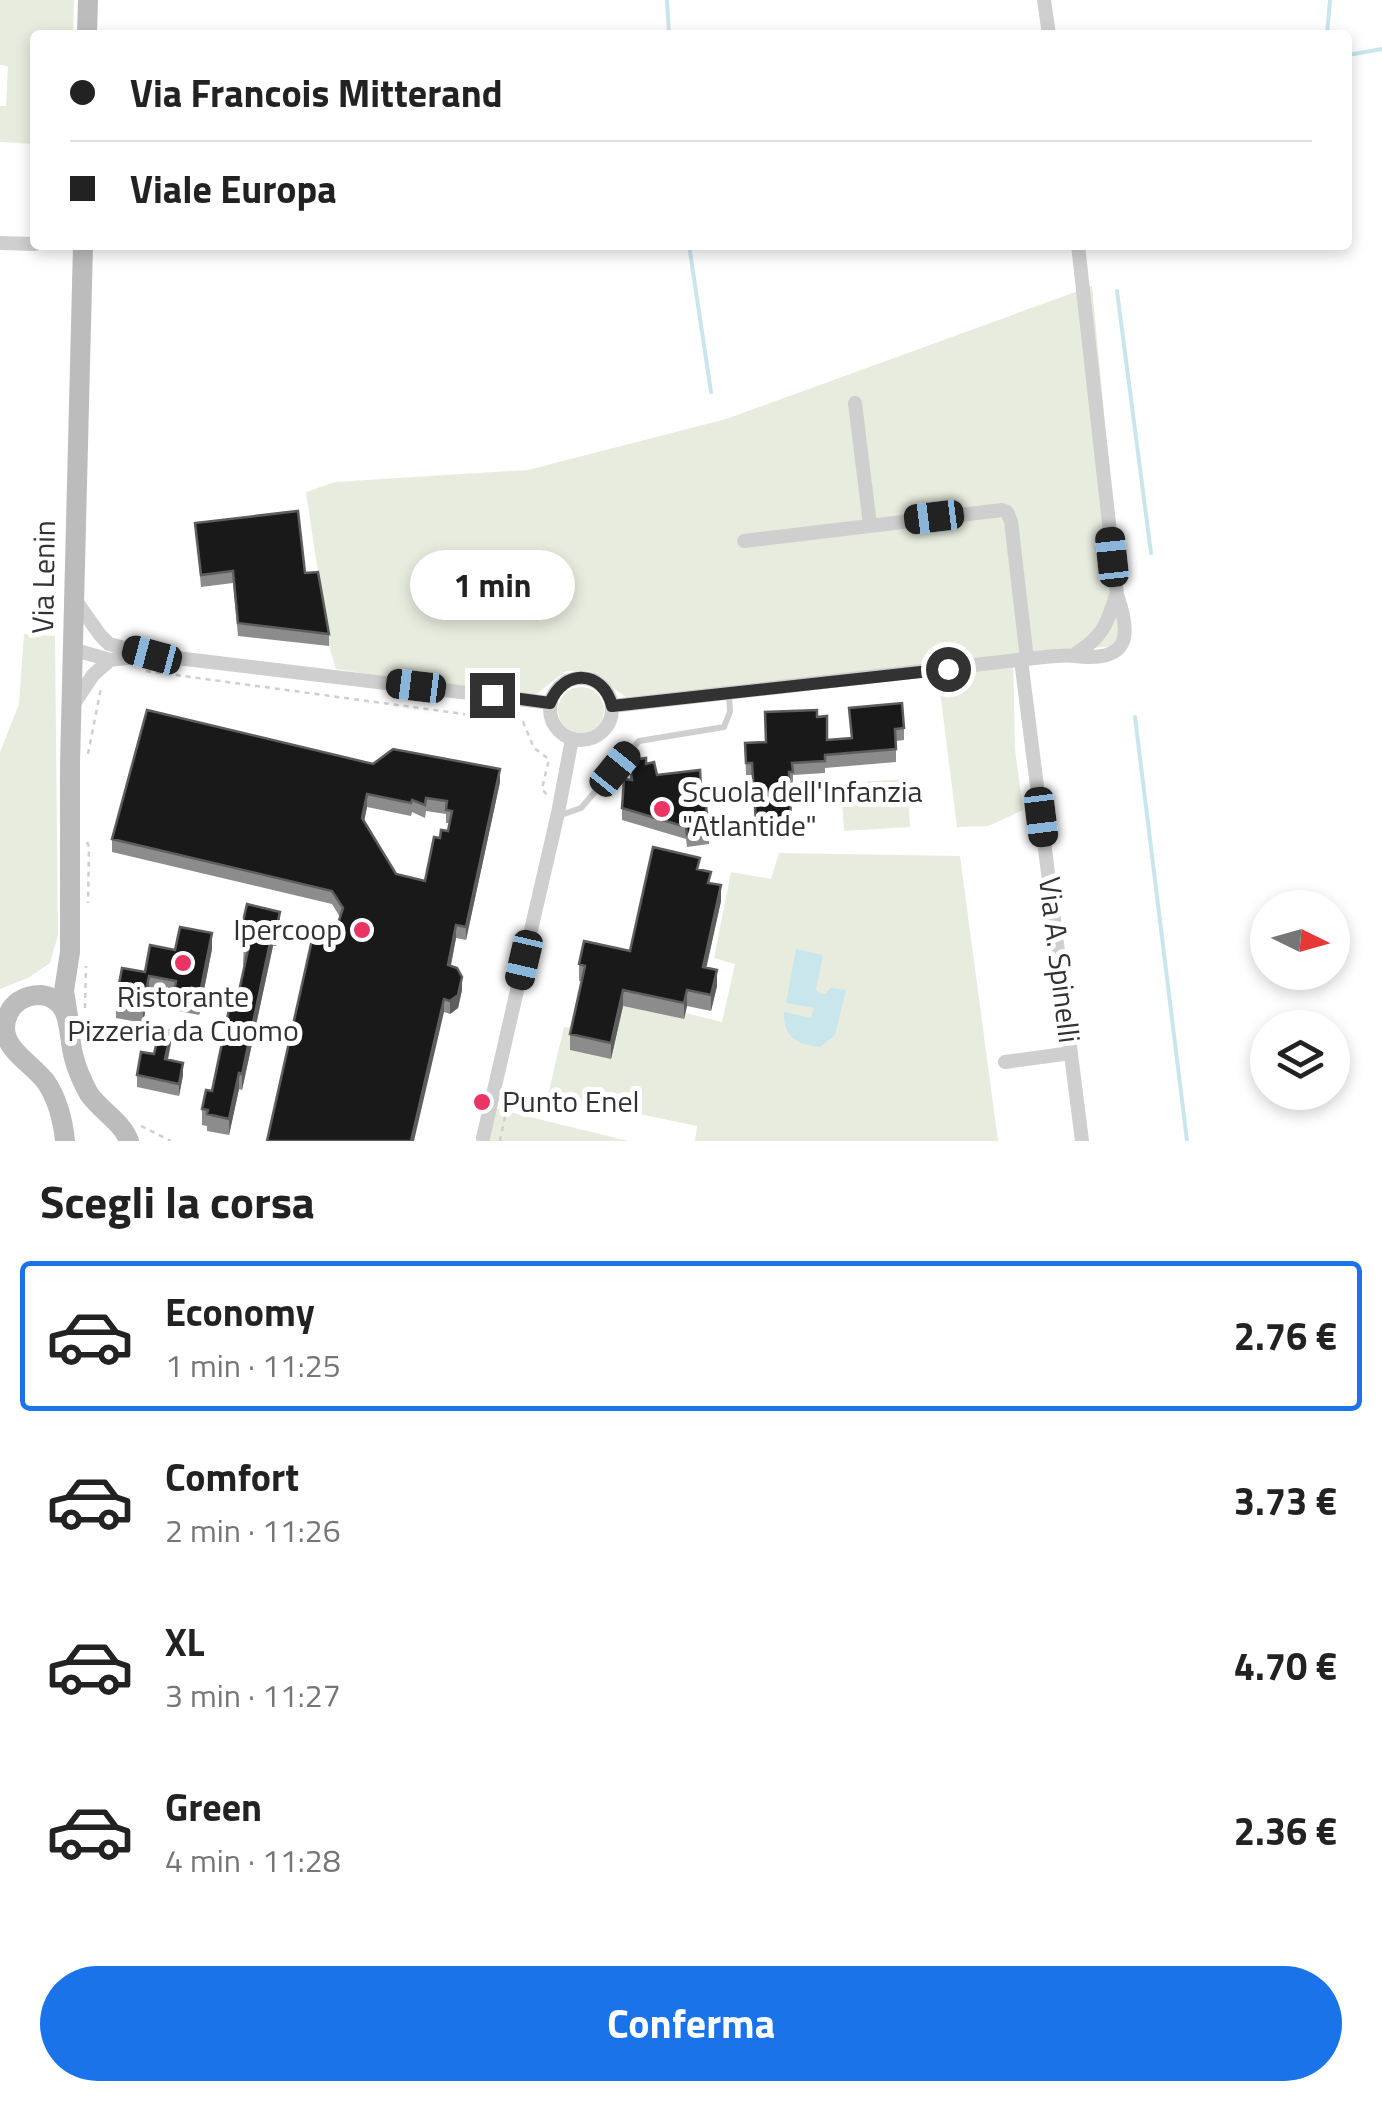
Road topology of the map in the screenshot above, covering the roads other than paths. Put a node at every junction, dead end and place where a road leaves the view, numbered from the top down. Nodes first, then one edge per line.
1 (88, 0) edge
2 (1044, 0) edge
3 (87, 30) edge
4 (1048, 30) edge
5 (0, 243) edge
6 (30, 244) edge
7 (83, 250) edge
8 (1079, 250) edge
9 (855, 403) dead end
10 (870, 525) junction
11 (744, 541) dead end
12 (1116, 594) junction
13 (74, 598) junction
14 (109, 644) junction
15 (72, 649) junction
16 (152, 655) junction
17 (1074, 656) junction
18 (110, 660) junction
19 (1024, 660) junction
20 (729, 694) junction
21 (550, 703) junction
22 (612, 706) junction
23 (71, 708) junction
24 (572, 739) junction
25 (559, 806) junction
26 (78, 908) junction
27 (16, 1001) edge
28 (77, 1019) junction
29 (4, 1038) edge
30 (1071, 1053) junction
31 (1004, 1062) dead end
32 (132, 1134) edge
33 (482, 1140) edge
34 (65, 1141) edge
35 (1082, 1141) edge

1 - 3 main road
2 - 4 street
5 - 6 street
7 - 13 main road, Via Lenin
8 - 12 street
9 - 10 street
10 - 11 street
10 - 19 street, Via A. Spinelli
12 - 17 street
12 - 17 street
13 - 14 street
13 - 15 main road, Via Lenin
14 - 15 street
14 - 16 street
15 - 18 street
15 - 23 main road, Via Lenin
16 - 18 street
16 - 21 street
17 - 19 street
18 - 23 street
19 - 20 street
19 - 30 street, Via A. Spinelli
20 - 22 street
20 - 25 lane
21 - 22 street
21 - 24 street
22 - 24 street
23 - 26 main road, Via Lenin
24 - 25 street
25 - 33 street
26 - 27 main road, Via Lenin
26 - 28 main road, Via Lenin
27 - 28 main road
27 - 29 main road
28 - 32 main road, Via Lenin
29 - 34 main road
30 - 31 street
30 - 35 street, Via A. Spinelli

